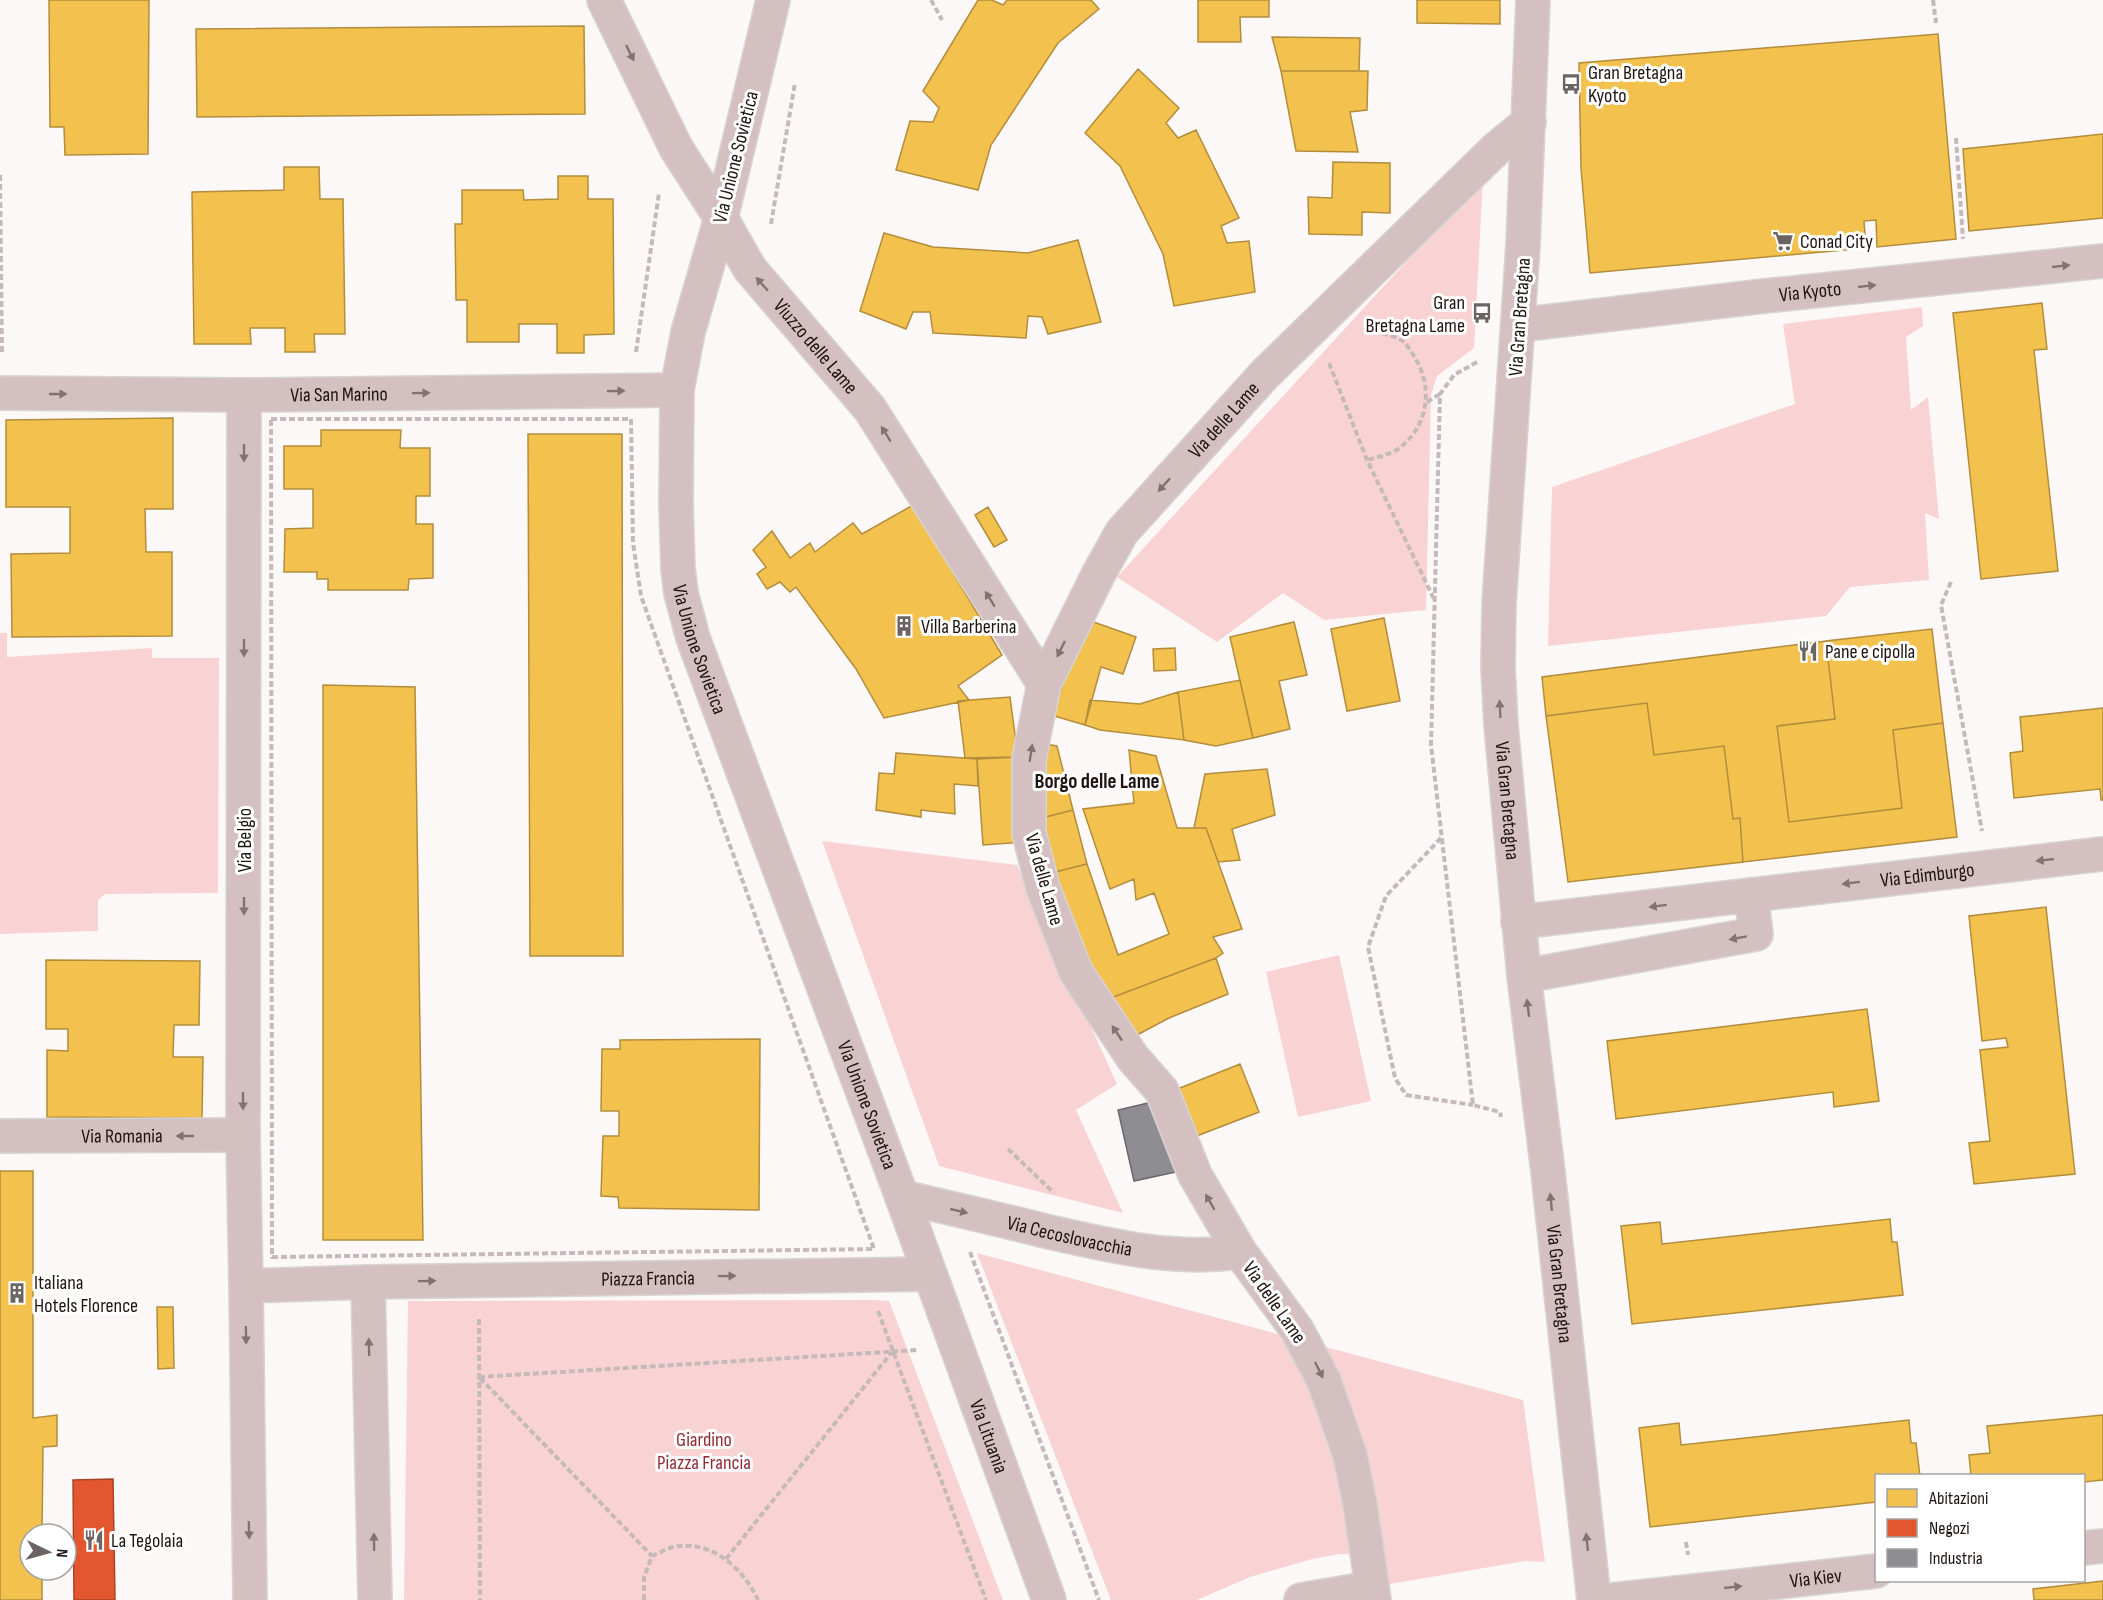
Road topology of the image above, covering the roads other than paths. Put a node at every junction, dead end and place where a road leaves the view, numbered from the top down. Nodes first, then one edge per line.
1 (604, 0) edge
2 (773, 0) edge
3 (1533, 0) edge
4 (1529, 122) junction
5 (722, 218) junction
6 (2103, 261) edge
7 (1518, 325) junction
8 (1, 379) edge
9 (677, 390) junction
10 (244, 395) junction
11 (1044, 684) junction
12 (2103, 854) edge
13 (1751, 895) junction
14 (1518, 922) junction
15 (1524, 976) junction
16 (243, 1135) junction
17 (0, 1136) edge
18 (902, 1197) junction
19 (1240, 1252) junction
20 (930, 1274) junction
21 (368, 1282) junction
22 (246, 1286) junction
23 (2103, 1546) edge
24 (2085, 1548) edge
25 (1875, 1571) edge
26 (1373, 1594) edge
27 (250, 1600) edge
28 (375, 1600) edge
29 (1049, 1600) edge
30 (1301, 1600) edge
31 (1593, 1600) edge
32 (1612, 1600) edge

1 -> 5 street, Viuzzo delle Lame
2 - 5 street, Via Unione Sovietica
3 - 4 street, Via Gran Bretagna
4 - 7 street, Via Gran Bretagna
4 -> 11 street, Via delle Lame
5 - 9 street, Via Unione Sovietica
11 -> 5 street, Viuzzo delle Lame
7 -> 6 street, Via Kyoto
14 -> 7 street, Via Gran Bretagna
8 -> 10 street, Via San Marino
10 -> 9 street, Via San Marino
9 - 18 street, Via Unione Sovietica
10 -> 16 street, Via Belgio
19 -> 11 street, Via delle Lame
12 -> 13 street, Via Edimburgo
13 -> 14 street, Via Edimburgo
13 -> 15 street
14 - 15 street, Via Gran Bretagna
31 -> 15 street, Via Gran Bretagna
16 -> 17 street, Via Romania
16 - 22 street, Via Belgio
18 -> 19 street, Via Cecoslovacchia
18 - 20 street, Via Unione Sovietica
19 -> 26 street, Via delle Lame
21 -> 20 street, Piazza Francia
20 - 29 street, Via Lituania
21 - 22 street, Piazza Francia
28 -> 21 street
22 -> 27 street
23 - 24 street
32 -> 25 street, Via Kiev
26 - 30 street

